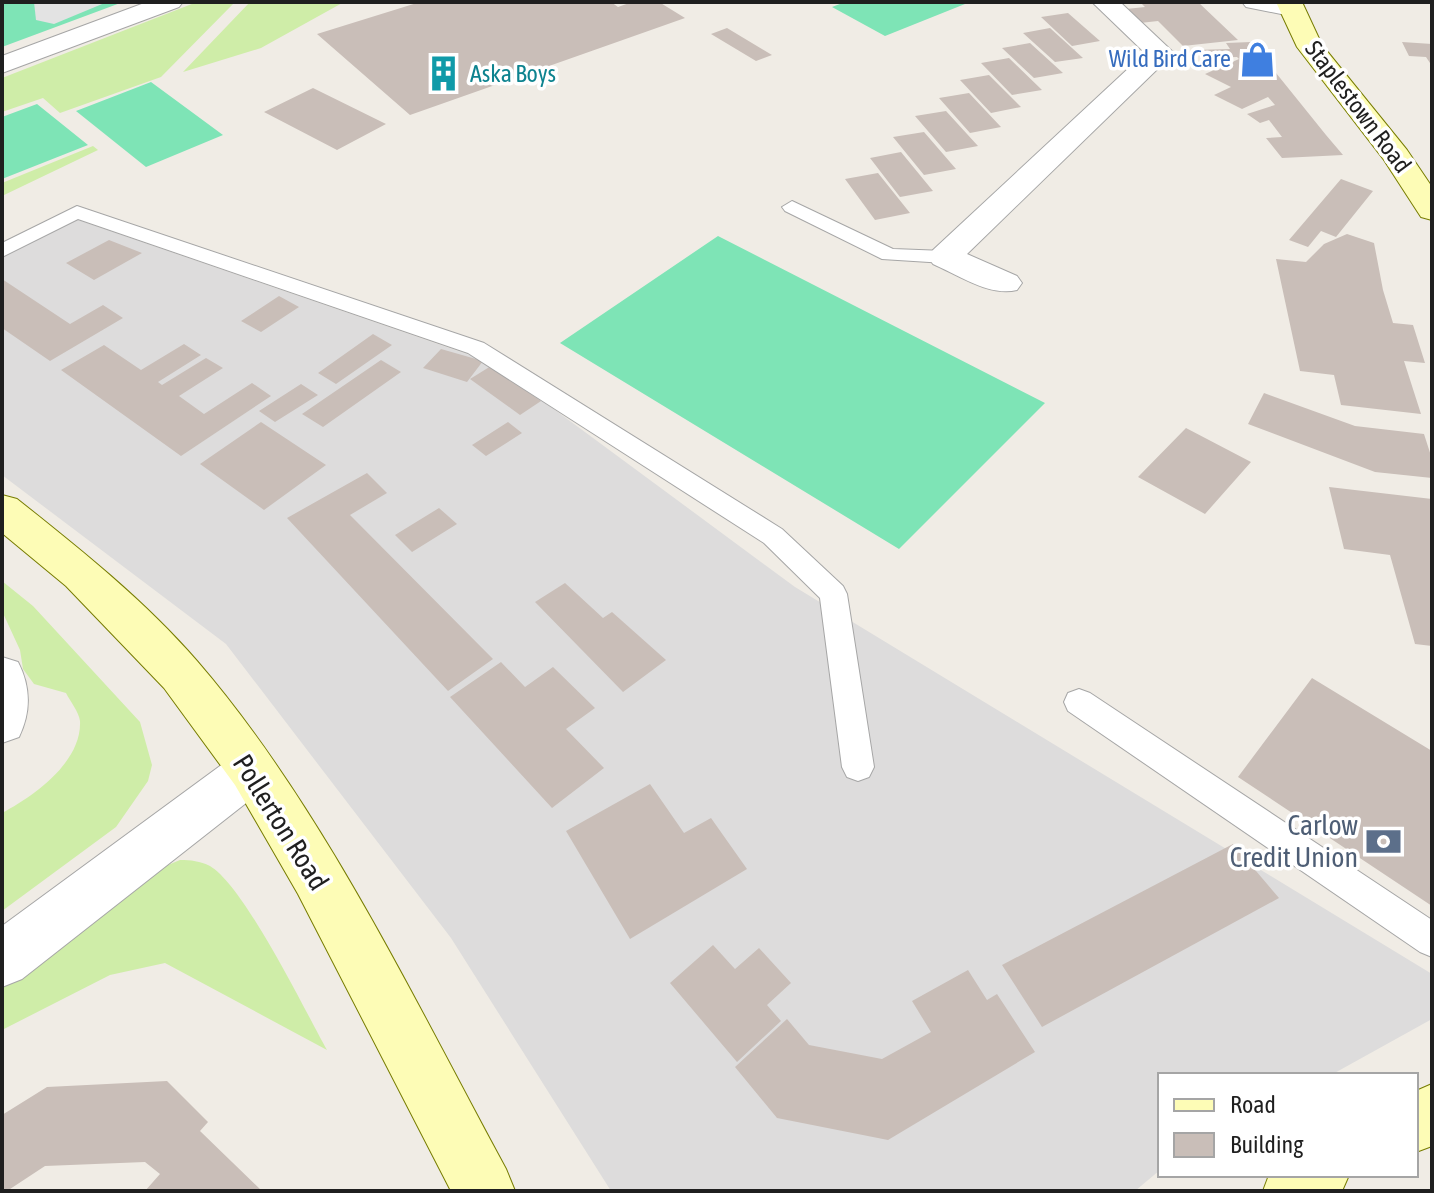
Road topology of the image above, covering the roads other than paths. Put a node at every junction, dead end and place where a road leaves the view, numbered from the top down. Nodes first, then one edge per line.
1 (170, 2) edge
2 (1105, 2) edge
3 (1255, 2) edge
4 (1290, 5) edge
5 (2, 65) edge
6 (792, 207) dead end
7 (1432, 210) edge
8 (2, 251) edge
9 (945, 257) junction
10 (1005, 283) dead end
11 (2, 510) edge
12 (2, 676) edge
13 (1079, 702) dead end
14 (2, 722) edge
15 (858, 767) dead end
16 (252, 770) junction
17 (1432, 940) edge
18 (2, 960) edge
19 (1315, 1177) edge
20 (484, 1191) edge
21 (1294, 1191) edge

1 - 5 street
2 - 9 street
3 - 4 street
4 - 7 main road, Staplestown Road
6 - 9 lane
8 - 15 lane
9 - 10 street
11 - 16 main road, Pollerton Road
12 - 14 street
13 - 17 lane
16 - 18 street
16 - 20 main road, Pollerton Road
19 - 21 main road

